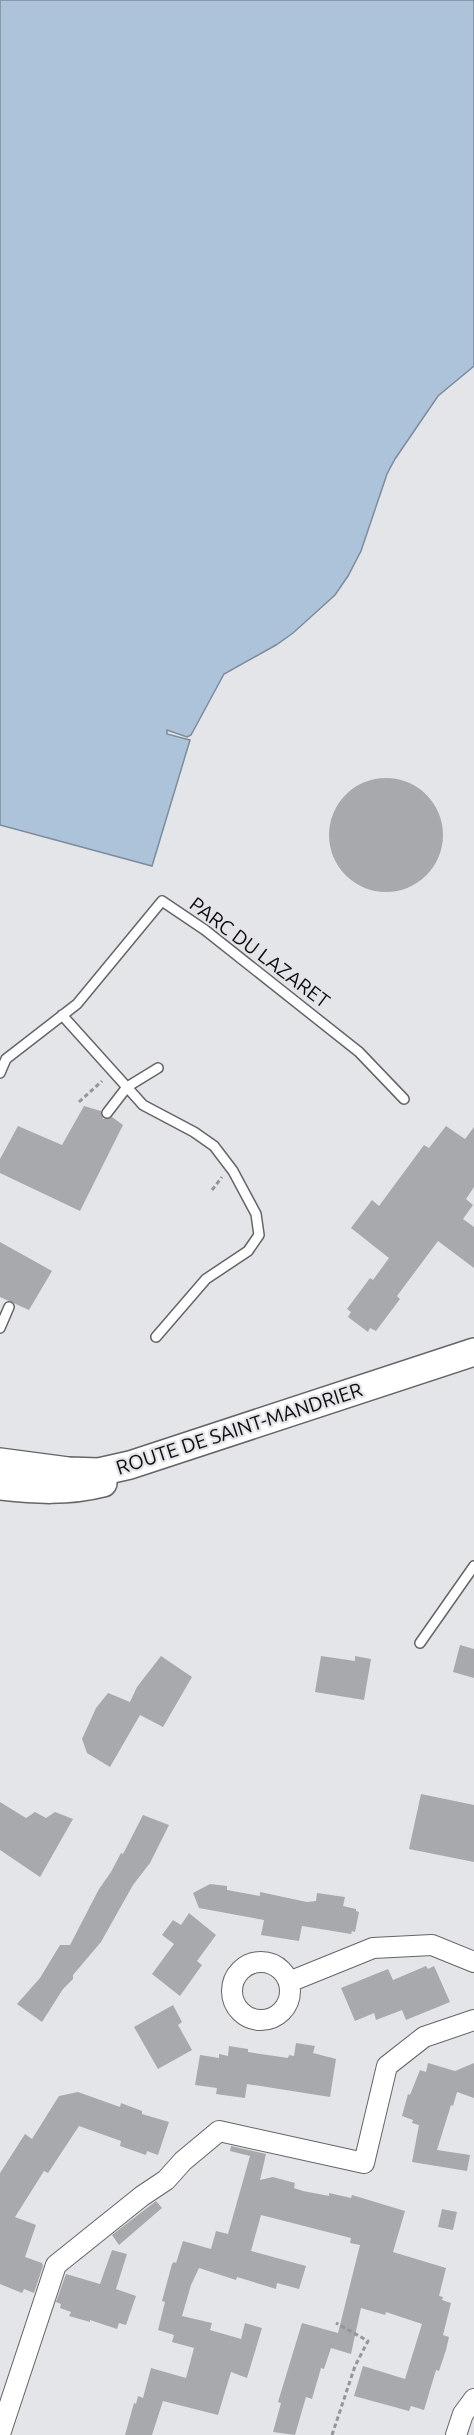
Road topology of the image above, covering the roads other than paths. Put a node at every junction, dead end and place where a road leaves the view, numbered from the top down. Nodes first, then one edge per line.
1 (62, 1015) junction
2 (158, 1068) dead end
3 (0, 1073) edge
4 (128, 1087) junction
5 (404, 1099) dead end
6 (107, 1113) dead end
7 (9, 1307) dead end
8 (0, 1328) edge
9 (156, 1337) dead end
10 (474, 1352) edge
11 (474, 1367) edge
12 (0, 1462) edge
13 (0, 1486) edge
14 (474, 1566) edge
15 (420, 1642) dead end
16 (474, 1962) edge
17 (289, 1982) dead end
18 (474, 2020) edge
19 (474, 2399) edge
20 (0, 2434) edge
21 (456, 2435) edge

1 - 3 lane, PARC DU LAZARET
1 - 4 lane
1 - 5 lane, PARC DU LAZARET
2 - 4 lane
4 - 6 lane
4 - 9 lane
7 - 8 lane
10 - 12 main road, ROUTE DE SAINT-MANDRIER
11 - 13 main road, ROUTE DE SAINT-MANDRIER
14 - 15 lane
16 - 17 street
18 - 20 street
19 - 21 street

